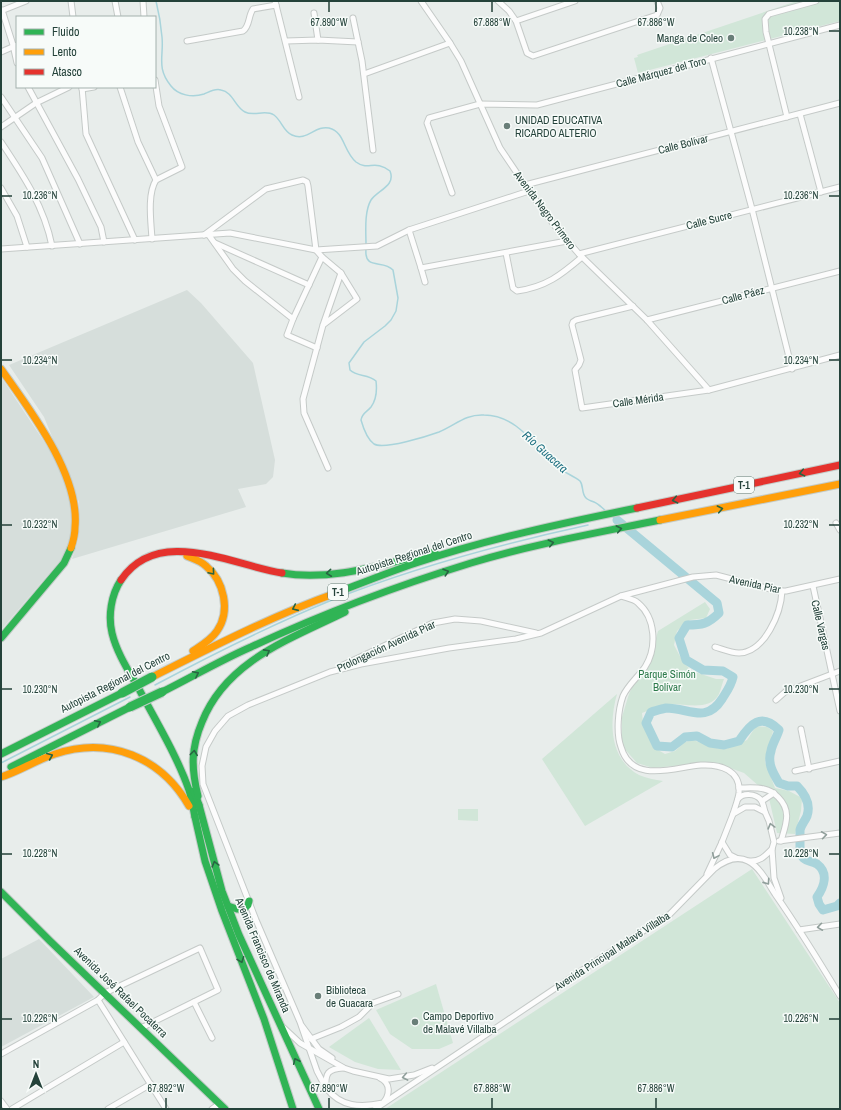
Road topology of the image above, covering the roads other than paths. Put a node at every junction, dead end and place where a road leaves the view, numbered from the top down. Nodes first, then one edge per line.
1 (5, 1) edge
2 (26, 1) edge
3 (71, 1) edge
4 (115, 1) edge
5 (143, 1) edge
6 (421, 1) edge
7 (498, 1) edge
8 (575, 1) edge
9 (657, 1) edge
10 (816, 1) edge
11 (276, 3) edge
12 (8, 8) junction
13 (2, 10) edge
14 (314, 13) dead end
15 (73, 16) edge
16 (118, 16) edge
17 (144, 16) edge
18 (354, 18) dead end
19 (516, 21) junction
20 (840, 25) edge
21 (318, 40) junction
22 (187, 41) dead end
23 (286, 41) junction
24 (358, 42) junction
25 (450, 43) junction
26 (769, 44) junction
27 (15, 45) edge
28 (1, 52) edge
29 (712, 58) junction
30 (364, 74) junction
31 (156, 86) edge
32 (28, 88) edge
33 (68, 88) edge
34 (82, 88) edge
35 (120, 88) edge
36 (1, 97) edge
37 (299, 97) dead end
38 (36, 103) junction
39 (840, 103) edge
40 (480, 104) junction
41 (800, 114) junction
42 (787, 117) junction
43 (15, 118) junction
44 (1, 127) edge
45 (730, 132) junction
46 (1, 142) edge
47 (373, 150) dead end
48 (156, 180) junction
49 (525, 185) junction
50 (840, 187) edge
51 (1, 188) edge
52 (529, 191) junction
53 (821, 192) junction
54 (452, 193) dead end
55 (752, 209) junction
56 (409, 230) junction
57 (206, 235) junction
58 (152, 239) junction
59 (135, 240) junction
60 (567, 241) junction
61 (1, 242) edge
62 (104, 242) junction
63 (214, 243) junction
64 (80, 244) junction
65 (52, 246) junction
66 (28, 247) junction
67 (2, 249) edge
68 (316, 250) junction
69 (506, 253) junction
70 (581, 256) junction
71 (322, 257) junction
72 (421, 268) junction
73 (840, 271) edge
74 (341, 273) junction
75 (425, 282) dead end
76 (309, 285) junction
77 (772, 288) junction
78 (633, 306) junction
79 (293, 320) junction
80 (647, 320) junction
81 (323, 325) junction
82 (317, 348) junction
83 (840, 355) edge
84 (1, 369) edge
85 (792, 369) junction
86 (709, 390) junction
87 (840, 466) edge
88 (328, 468) dead end
89 (840, 484) edge
90 (836, 524) dead end
91 (840, 530) edge
92 (532, 531) junction
93 (423, 579) junction
94 (840, 579) edge
95 (674, 582) joint
96 (813, 586) junction
97 (642, 591) junction
98 (782, 591) junction
99 (621, 596) junction
100 (636, 601) junction
101 (537, 633) junction
102 (1, 638) edge
103 (715, 647) dead end
104 (840, 671) edge
105 (330, 672) junction
106 (832, 673) junction
107 (152, 677) junction
108 (776, 700) dead end
109 (840, 711) edge
110 (801, 729) dead end
111 (1, 754) edge
112 (840, 761) edge
113 (809, 769) junction
114 (795, 771) dead end
115 (1, 772) edge
116 (1, 777) edge
117 (739, 788) junction
118 (774, 793) junction
119 (738, 799) junction
120 (762, 802) junction
121 (199, 805) junction
122 (765, 812) junction
123 (733, 814) junction
124 (195, 817) junction
125 (840, 833) edge
126 (783, 841) junction
127 (722, 842) junction
128 (774, 842) junction
129 (772, 849) junction
130 (738, 858) junction
131 (749, 861) junction
132 (706, 877) junction
133 (1, 892) edge
134 (249, 901) junction
135 (783, 905) junction
136 (228, 906) junction
137 (840, 924) edge
138 (799, 930) junction
139 (398, 994) dead end
140 (840, 996) edge
141 (102, 997) junction
142 (194, 1002) junction
143 (275, 1014) junction
144 (300, 1022) junction
145 (141, 1028) junction
146 (212, 1038) dead end
147 (312, 1039) junction
148 (124, 1042) junction
149 (308, 1048) junction
150 (1, 1054) edge
151 (442, 1064) junction
152 (344, 1068) junction
153 (374, 1075) junction
154 (151, 1084) junction
155 (326, 1088) junction
156 (1, 1101) edge
157 (383, 1103) junction
158 (219, 1107) edge
159 (369, 1107) edge
160 (7, 1109) edge
161 (12, 1109) edge
162 (108, 1109) edge
163 (166, 1109) edge
164 (293, 1109) edge
165 (319, 1109) edge
166 (375, 1109) edge

1 - 12 street
2 - 12 street
3 - 15 street
4 - 16 street
5 - 17 street
6 - 25 street, Avenida Negro Primero
7 - 19 street
8 - 19 street
9 - 19 street
10 - 26 street
11 - 22 street
11 - 23 street
12 - 13 street
13 - 27 street
14 - 21 street
18 - 24 street
20 - 26 street, Calle Márquez del Toro
21 - 23 street
21 - 24 street
23 - 37 street
24 - 30 street
25 - 30 street
25 - 40 street, Avenida Negro Primero
26 - 29 street, Calle Márquez del Toro
26 - 42 street
27 - 28 street
29 - 40 street, Calle Márquez del Toro
29 - 45 street
30 - 47 street
31 - 48 street
32 - 38 street
33 - 38 street
34 - 59 street
35 - 48 street
36 - 43 street
38 - 43 street
38 - 62 street
39 - 41 street, Calle Bolívar
40 - 49 street, Avenida Negro Primero
40 - 54 street, Calle Márquez del Toro
41 - 42 street, Calle Bolívar
41 - 53 street
42 - 45 street, Calle Bolívar
43 - 44 street
43 - 64 street
45 - 49 street, Calle Bolívar
45 - 55 street
46 - 65 street
48 - 58 street
49 - 52 street, Avenida Negro Primero
50 - 53 street, Calle Sucre
51 - 66 street
52 - 56 street
52 - 60 street, Avenida Negro Primero
53 - 55 street, Calle Sucre
55 - 70 street, Calle Sucre
55 - 77 street
56 - 68 street
56 - 72 street
57 - 58 street
57 - 63 street
57 - 68 street
57 - 68 street
58 - 59 street
59 - 62 street
60 - 69 street
60 - 70 street, Avenida Negro Primero
61 - 67 street
62 - 64 street
63 - 76 street
63 - 79 street
64 - 65 street
65 - 66 street
66 - 67 street
68 - 71 street
69 - 70 street
69 - 72 street
70 - 78 street, Avenida Negro Primero
71 - 74 street
71 - 76 street
72 - 75 street
73 - 77 street, Calle Páez
74 - 81 street
74 - 81 street
76 - 79 street
77 - 80 street, Calle Páez
77 - 85 street
78 - 80 street, Avenida Negro Primero
78 - 86 street, Calle Mérida
79 - 82 street
80 - 86 street, Avenida Negro Primero
81 - 82 street
82 - 88 street
83 - 85 street, Calle Mérida
84 - 102 main road
85 - 86 street, Calle Mérida
87 -> 92 main road, Autopista Regional del Centro / T-1
93 -> 89 main road, T-1
90 - 91 street
92 -> 107 main road, Autopista Regional del Centro / T-1
92 -> 124 main road, Avenida Francisco de Miranda
115 -> 93 main road, T-1, bridge
121 -> 93 main road
94 - 96 street, Avenida Piar
95 - 97 street, Prolongación Avenida Piar
95 - 98 street, Avenida Piar
96 - 98 street, Avenida Piar
96 - 106 street, Calle Vargas
97 - 99 street, Prolongación Avenida Piar
97 - 100 street
98 - 103 street
99 - 100 street
99 - 101 street, Prolongación Avenida Piar
100 - 117 street
101 - 105 street, Prolongación Avenida Piar
101 - 105 street, Prolongación Avenida Piar
104 - 106 street
105 - 134 street, Prolongación Avenida Piar
106 - 108 street
106 - 109 street, Calle Vargas
107 - 111 main road, Autopista Regional del Centro / T-1, bridge
121 -> 107 main road
110 - 113 street
112 - 113 street
113 - 114 street
116 -> 124 main road
117 - 118 street
117 - 119 street
118 - 120 street
118 - 126 street
119 - 120 street
119 - 123 street
120 - 122 street
136 -> 121 main road, Avenida Francisco de Miranda
122 - 123 street
128 -> 122 street
123 - 127 street
124 -> 164 main road, Avenida Francisco de Miranda
126 -> 125 street
126 - 128 street
127 - 130 street
127 -> 132 street
128 - 129 street
129 - 131 street
129 - 135 street
130 - 131 street
130 - 132 street, Avenida Principal Malavé Villalba
131 -> 135 street
132 - 151 street, Avenida Principal Malavé Villalba
133 - 141 main road, Avenida José Rafael Pocaterra
134 - 136 main road
134 - 144 street, Prolongación Avenida Piar
135 - 138 street
136 - 143 main road, Avenida Francisco de Miranda
137 -> 138 street
138 - 140 street
139 - 147 street
141 - 142 street
141 - 145 main road, Avenida José Rafael Pocaterra
141 - 148 street
141 - 150 street
142 - 145 street
142 - 146 street
143 - 149 street
165 -> 143 main road, Avenida Francisco de Miranda
144 - 147 street
144 - 149 street
145 - 158 main road, Avenida José Rafael Pocaterra
147 - 152 street
148 - 154 street
148 - 161 street
149 - 152 street
149 - 155 street
151 -> 153 street
151 - 157 street, Avenida Principal Malavé Villalba
152 - 153 street
152 - 155 street
153 - 157 street
154 - 162 street
154 - 163 street
155 - 159 street
156 - 160 street
157 - 159 street
157 - 166 street, Avenida Principal Malavé Villalba

